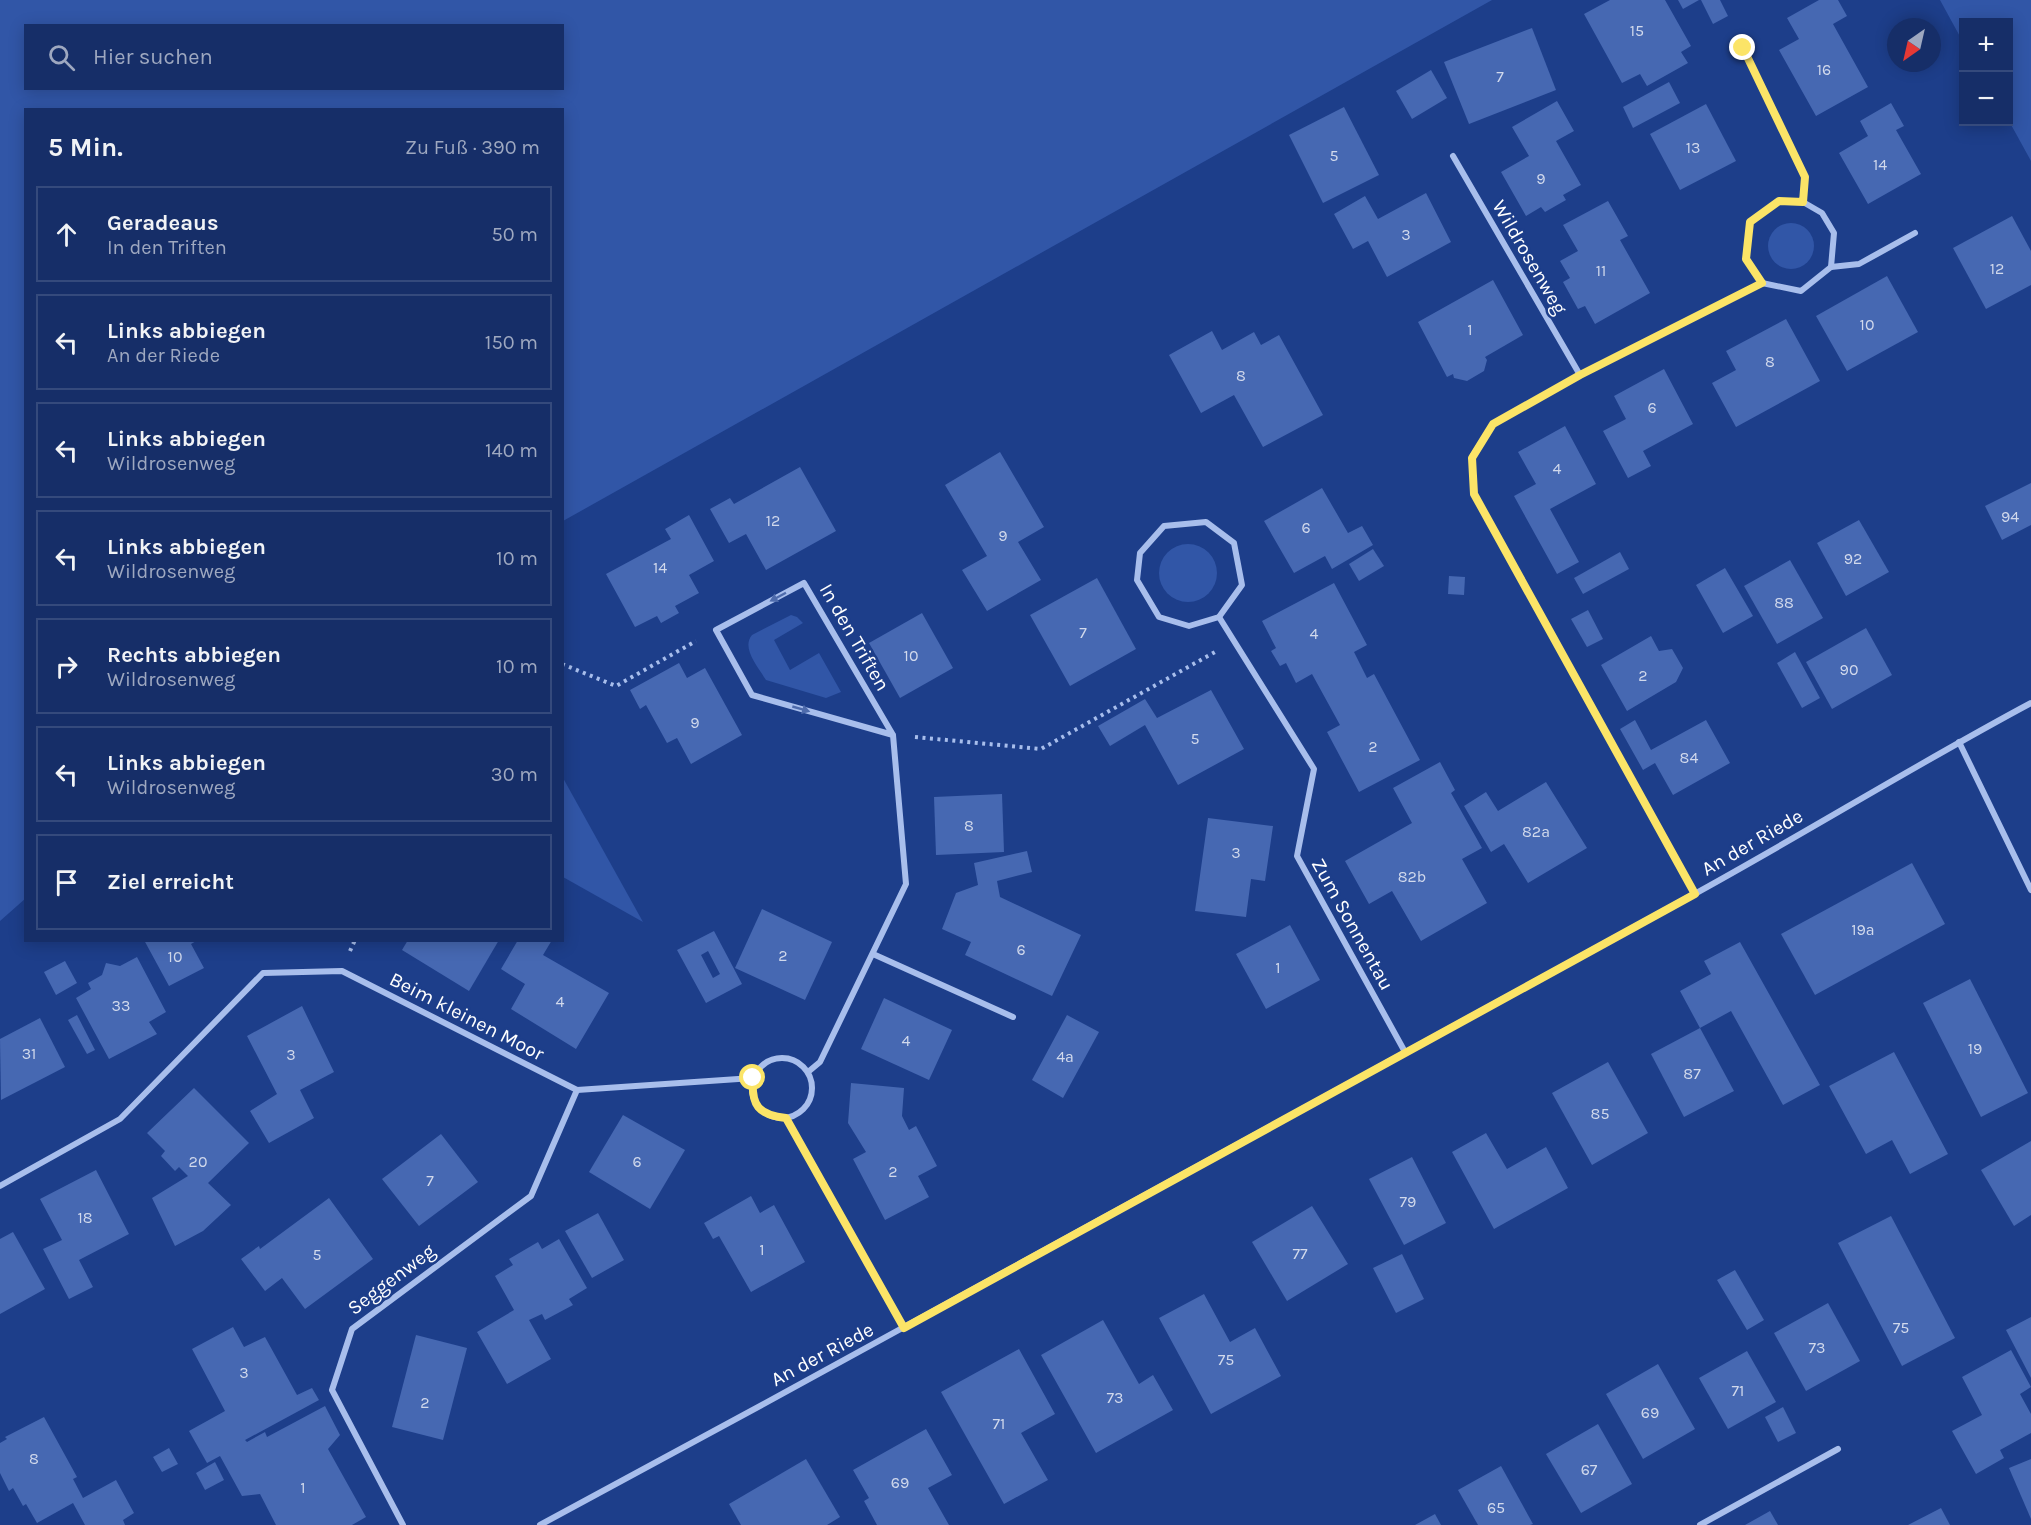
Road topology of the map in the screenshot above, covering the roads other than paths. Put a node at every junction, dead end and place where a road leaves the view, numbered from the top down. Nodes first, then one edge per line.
1 (1743, 48) dead end
2 (1453, 156) dead end
3 (1803, 202) junction
4 (1915, 233) dead end
5 (1831, 267) junction
6 (1762, 283) junction
7 (1580, 375) junction
8 (1220, 617) junction
9 (2031, 703) edge
10 (893, 735) junction
11 (1959, 742) junction
12 (2031, 890) edge
13 (1695, 894) junction
14 (873, 954) junction
15 (1013, 1017) dead end
16 (1405, 1052) junction
17 (808, 1072) junction
18 (753, 1078) junction
19 (577, 1090) junction
20 (786, 1118) junction
21 (0, 1186) edge
22 (904, 1328) junction
23 (1838, 1449) dead end
24 (402, 1525) edge
25 (540, 1525) edge
26 (1700, 1525) edge

1 - 3 street
2 - 7 street, Wildrosenweg
3 - 5 street
3 - 6 street
4 - 5 street
5 - 6 street
6 - 7 street
7 - 13 street
8 - 8 street
8 - 16 street, Zum Sonnentau
9 - 11 street, An der Riede
10 -> 10 street, In den Triften
10 - 14 street, In den Triften
11 - 12 street
11 - 13 street, An der Riede
13 - 16 street, An der Riede
14 - 15 street
14 - 17 street, In den Triften
16 - 22 street, An der Riede
17 - 18 street
17 - 20 street
18 - 19 street
18 - 20 street
19 - 21 street, Beim kleinen Moor
19 - 24 street, Seggenweg
20 - 22 street
22 - 25 street, An der Riede
23 - 26 street

